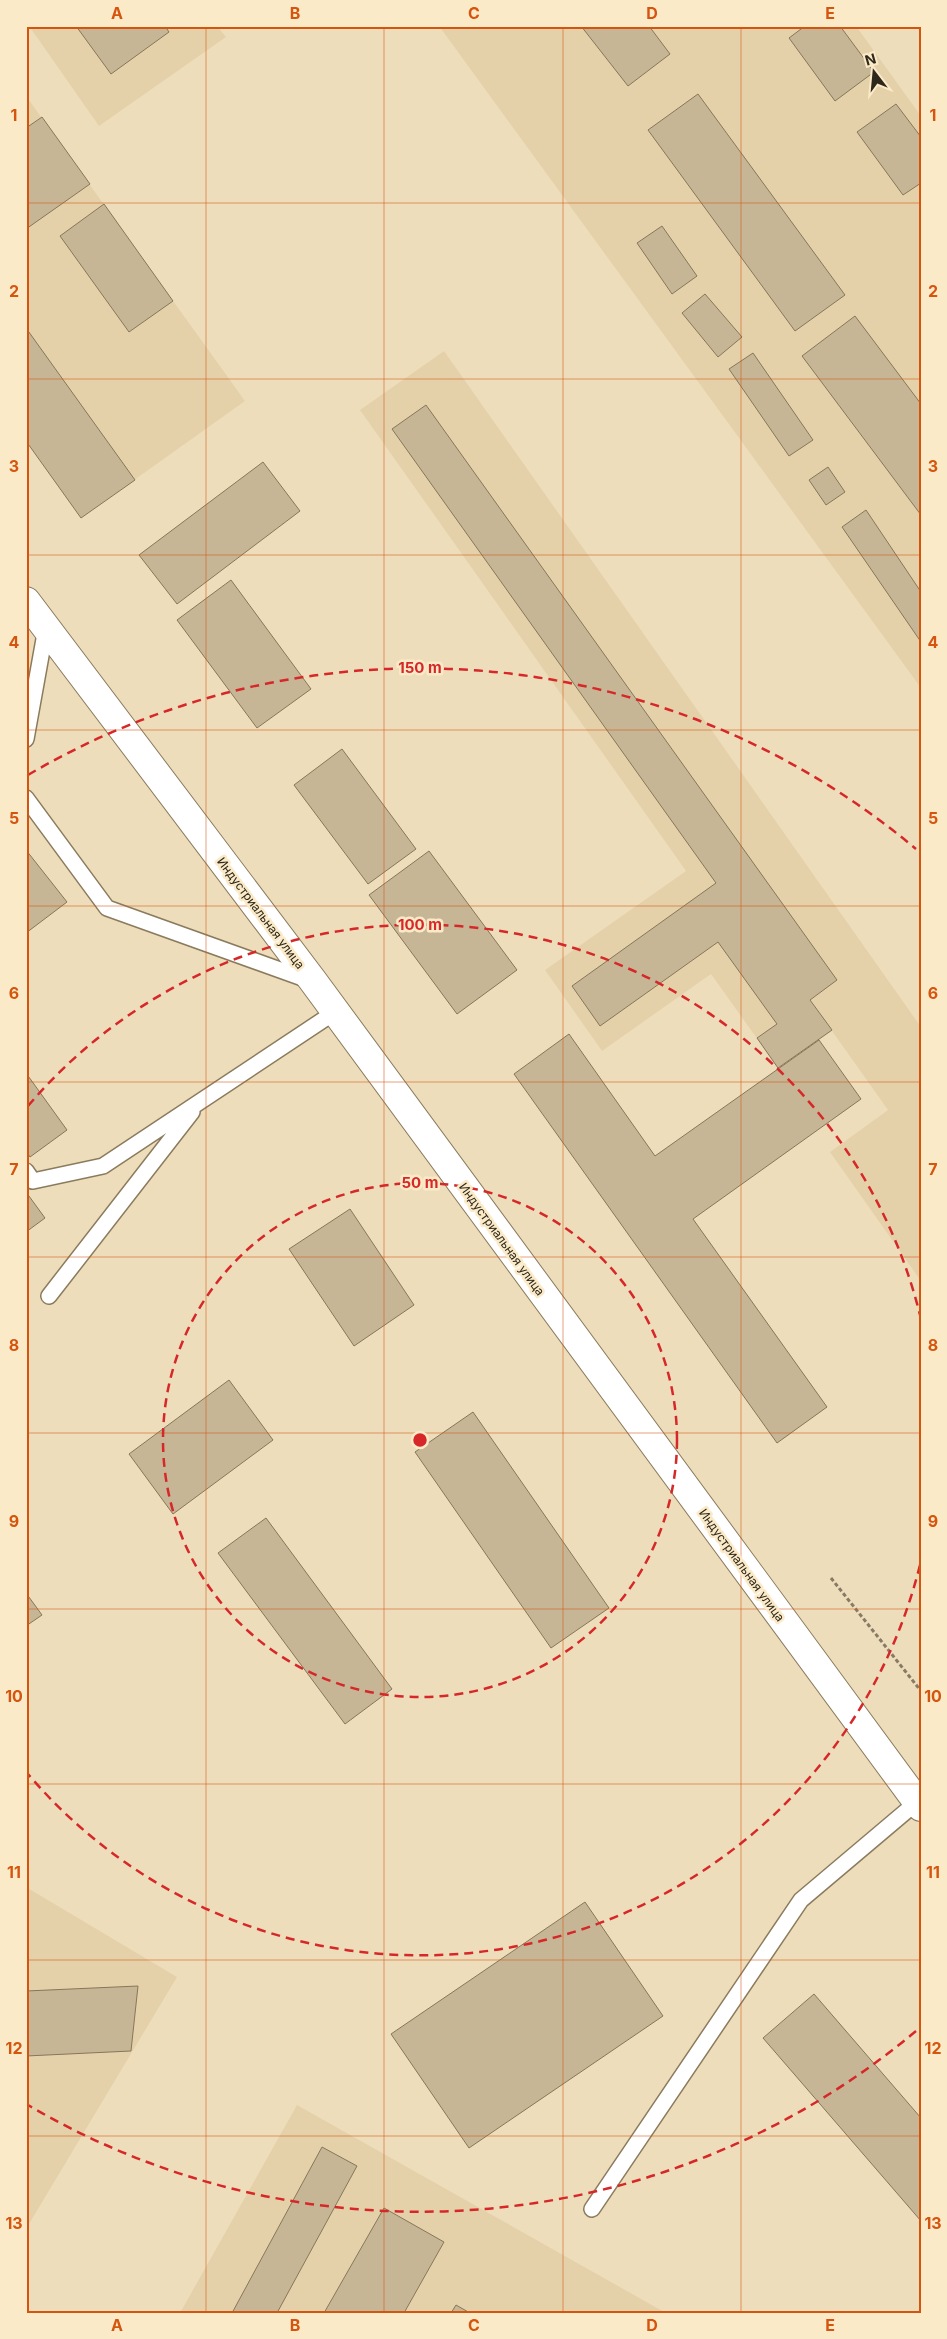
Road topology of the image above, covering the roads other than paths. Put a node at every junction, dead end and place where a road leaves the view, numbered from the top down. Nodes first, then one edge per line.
1 (26, 601) edge
2 (46, 628) junction
3 (26, 739) edge
4 (26, 798) edge
5 (312, 982) junction
6 (335, 1012) junction
7 (201, 1101) junction
8 (26, 1171) edge
9 (49, 1296) dead end
10 (919, 1804) edge
11 (592, 2209) dead end

1 - 2 street, Индустриальная улица
2 - 3 lane
2 - 5 street, Индустриальная улица
4 - 5 lane
5 - 6 street, Индустриальная улица
6 - 7 lane
6 - 10 street, Индустриальная улица
7 - 8 lane
7 - 9 lane
10 - 11 lane

